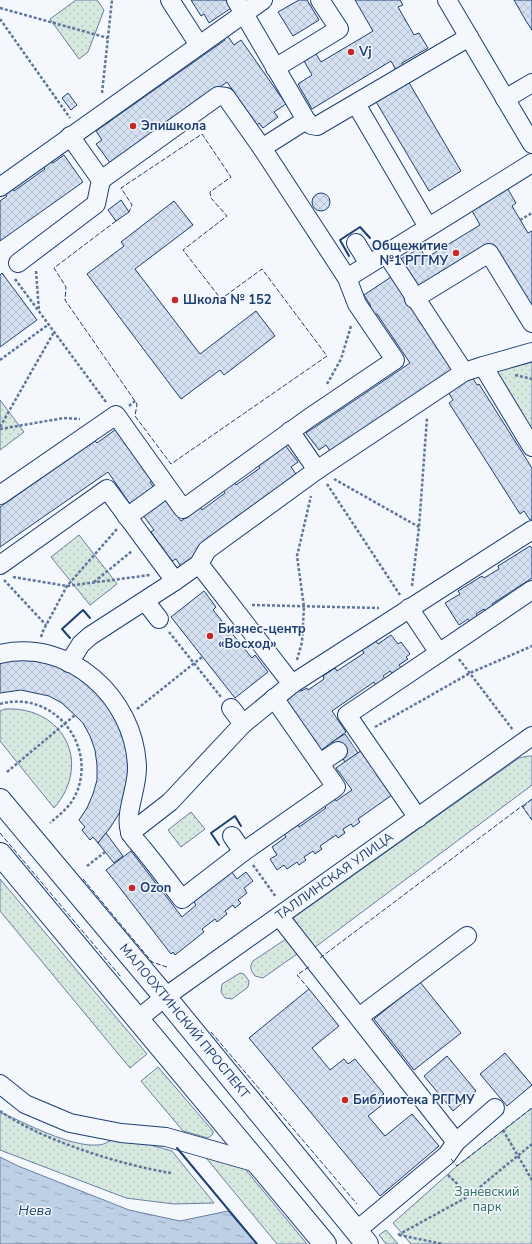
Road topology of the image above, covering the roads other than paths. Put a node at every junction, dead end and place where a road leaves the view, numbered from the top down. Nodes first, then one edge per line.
1 (170, 0) edge
2 (263, 0) edge
3 (320, 0) edge
4 (447, 0) edge
5 (240, 7) edge
6 (469, 37) junction
7 (199, 45) junction
8 (275, 68) junction
9 (532, 83) edge
10 (505, 99) junction
11 (356, 104) junction
12 (306, 120) junction
13 (74, 133) junction
14 (532, 144) edge
15 (262, 148) junction
16 (532, 163) edge
17 (101, 180) junction
18 (0, 187) edge
19 (428, 227) junction
20 (356, 243) dead end
21 (386, 253) junction
22 (369, 264) junction
23 (15, 269) road end
24 (347, 278) junction
25 (414, 298) junction
26 (532, 323) edge
27 (532, 352) edge
28 (483, 366) junction
29 (464, 372) junction
30 (290, 431) junction
31 (532, 447) edge
32 (317, 470) junction
33 (167, 488) junction
34 (0, 495) edge
35 (127, 517) junction
36 (532, 530) edge
37 (199, 564) junction
38 (4, 571) edge
39 (172, 577) junction
40 (532, 590) edge
41 (145, 601) junction
42 (409, 608) junction
43 (159, 619) road end
44 (444, 649) junction
45 (0, 654) edge
46 (69, 662) junction
47 (292, 684) junction
48 (274, 698) junction
49 (231, 708) road end
50 (243, 724) junction
51 (532, 736) edge
52 (350, 743) junction
53 (320, 763) junction
54 (0, 800) edge
55 (418, 818) junction
56 (130, 833) junction
57 (232, 836) dead end
58 (243, 852) junction
59 (0, 854) edge
60 (283, 913) junction
61 (467, 936) dead end
62 (165, 997) junction
63 (359, 1017) junction
64 (138, 1019) junction
65 (0, 1084) edge
66 (495, 1108) dead end
67 (456, 1142) junction
68 (257, 1163) junction
69 (361, 1237) edge
70 (325, 1244) edge

1 - 7 street
2 - 5 street
3 - 8 street
4 - 6 street
5 - 7 street
5 - 8 street
6 - 10 street
6 - 11 street
7 - 13 street
8 - 12 street
9 - 10 street
10 - 14 street
11 - 12 street
11 - 19 street
12 - 15 street
13 - 17 street
13 - 18 street
15 - 17 street
15 - 24 street
16 - 19 street
17 - 23 street
19 - 21 street
20 - 22 street
21 - 22 street
21 - 25 street
22 - 24 street
24 - 30 street
25 - 26 street
25 - 29 street
27 - 28 street
28 - 29 street
28 - 31 street
29 - 32 street
30 - 32 street
30 - 33 street
32 - 37 street
33 - 34 street
33 - 35 street
35 - 38 street
35 - 39 street
36 - 42 street
37 - 39 street
37 - 47 street
39 - 41 street
40 - 44 street
41 - 43 street
41 - 46 street
42 - 44 street
42 - 47 street
44 - 52 street
45 - 46 street
46 - 56 street
47 - 48 street
48 - 50 street
48 - 53 street
49 - 50 street
50 - 56 street
51 - 55 street, ТАЛЛИНСКАЯ УЛИЦА
52 - 53 street
52 - 55 street
53 - 58 street
54 - 62 main road, МАЛООХТИНСКИЙ ПРОСПЕКТ
55 - 60 street, ТАЛЛИНСКАЯ УЛИЦА
56 - 58 street
57 - 58 street
59 - 64 main road
60 - 62 street, ТАЛЛИНСКАЯ УЛИЦА
60 - 63 street
61 - 63 street
62 - 64 street, ТАЛЛИНСКАЯ УЛИЦА
62 - 69 main road, МАЛООХТИНСКИЙ ПРОСПЕКТ
63 - 67 street
64 - 68 main road
65 - 68 street
66 - 67 street
67 - 69 street
68 - 70 main road

